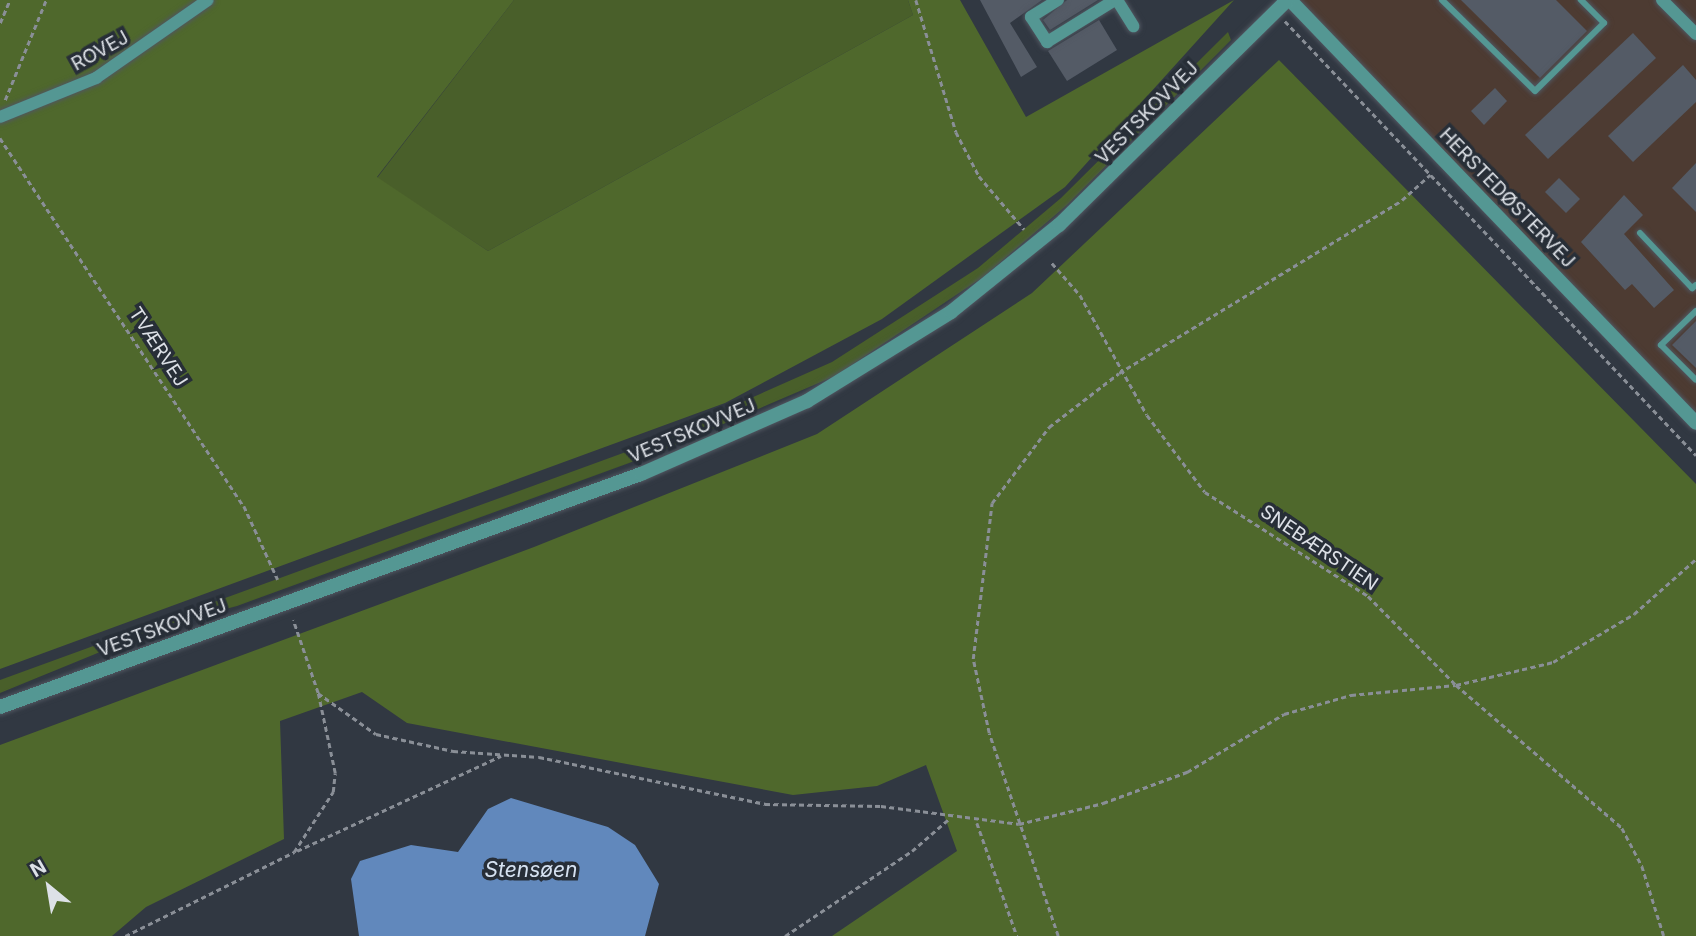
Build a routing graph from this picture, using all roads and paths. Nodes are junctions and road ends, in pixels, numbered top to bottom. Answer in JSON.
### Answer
{"nodes":[{"id":1,"x":10,"y":0,"type":"edge"},
{"id":2,"x":46,"y":0,"type":"edge"},
{"id":3,"x":208,"y":0,"type":"edge"},
{"id":4,"x":916,"y":0,"type":"edge"},
{"id":5,"x":1058,"y":0,"type":"edge"},
{"id":6,"x":1116,"y":0,"type":"edge"},
{"id":7,"x":1289,"y":0,"type":"edge"},
{"id":8,"x":1443,"y":0,"type":"edge"},
{"id":9,"x":1581,"y":0,"type":"edge"},
{"id":10,"x":1662,"y":0,"type":"edge"},
{"id":11,"x":1276,"y":11,"type":"junction"},
{"id":12,"x":0,"y":23,"type":"edge"},
{"id":13,"x":1133,"y":26,"type":"dead end"},
{"id":14,"x":1696,"y":34,"type":"edge"},
{"id":15,"x":0,"y":111,"type":"edge"},
{"id":16,"x":0,"y":117,"type":"edge"},
{"id":17,"x":0,"y":138,"type":"edge"},
{"id":18,"x":3,"y":147,"type":"junction"},
{"id":19,"x":0,"y":152,"type":"edge"},
{"id":20,"x":1430,"y":175,"type":"junction"},
{"id":21,"x":1024,"y":229,"type":"dead end"},
{"id":22,"x":1640,"y":233,"type":"dead end"},
{"id":23,"x":1052,"y":263,"type":"dead end"},
{"id":24,"x":1696,"y":285,"type":"edge"},
{"id":25,"x":1696,"y":311,"type":"edge"},
{"id":26,"x":1119,"y":373,"type":"junction"},
{"id":27,"x":1696,"y":380,"type":"edge"},
{"id":28,"x":1696,"y":423,"type":"edge"},
{"id":29,"x":1696,"y":455,"type":"edge"},
{"id":30,"x":1696,"y":559,"type":"edge"},
{"id":31,"x":278,"y":580,"type":"dead end"},
{"id":32,"x":293,"y":620,"type":"dead end"},
{"id":33,"x":1456,"y":685,"type":"junction"},
{"id":34,"x":318,"y":692,"type":"junction"},
{"id":35,"x":0,"y":707,"type":"edge"},
{"id":36,"x":501,"y":756,"type":"junction"},
{"id":37,"x":951,"y":817,"type":"junction"},
{"id":38,"x":977,"y":823,"type":"junction"},
{"id":39,"x":1019,"y":824,"type":"junction"},
{"id":40,"x":294,"y":852,"type":"junction"},
{"id":41,"x":125,"y":936,"type":"edge"},
{"id":42,"x":785,"y":936,"type":"edge"},
{"id":43,"x":1017,"y":936,"type":"edge"},
{"id":44,"x":1058,"y":936,"type":"edge"},
{"id":45,"x":1664,"y":936,"type":"edge"}],
"edges":[{"from":1,"to":12,"type":"path"},
{"from":2,"to":15,"type":"path"},
{"from":3,"to":16,"type":"street","name":"ROVEJ"},
{"from":4,"to":21,"type":"path"},
{"from":5,"to":6,"type":"street"},
{"from":6,"to":13,"type":"street"},
{"from":7,"to":11,"type":"street","name":"VESTSKOVVEJ"},
{"from":7,"to":28,"type":"street","name":"HERSTEDØSTERVEJ"},
{"from":8,"to":9,"type":"lane"},
{"from":10,"to":14,"type":"street"},
{"from":11,"to":20,"type":"path"},
{"from":11,"to":35,"type":"street","name":"VESTSKOVVEJ"},
{"from":17,"to":18,"type":"path","name":"TVÆRVEJ"},
{"from":18,"to":19,"type":"path"},
{"from":18,"to":31,"type":"path","name":"TVÆRVEJ"},
{"from":20,"to":26,"type":"path"},
{"from":20,"to":29,"type":"path"},
{"from":22,"to":24,"type":"lane"},
{"from":23,"to":26,"type":"path","name":"SNEBÆRSTIEN"},
{"from":25,"to":27,"type":"lane"},
{"from":26,"to":33,"type":"path","name":"SNEBÆRSTIEN"},
{"from":26,"to":39,"type":"path"},
{"from":30,"to":33,"type":"path"},
{"from":32,"to":34,"type":"path"},
{"from":33,"to":39,"type":"path"},
{"from":33,"to":45,"type":"path","name":"SNEBÆRSTIEN"},
{"from":34,"to":36,"type":"path"},
{"from":34,"to":40,"type":"path"},
{"from":36,"to":37,"type":"path"},
{"from":36,"to":40,"type":"path"},
{"from":37,"to":38,"type":"path"},
{"from":37,"to":42,"type":"path"},
{"from":38,"to":39,"type":"path"},
{"from":38,"to":43,"type":"path"},
{"from":39,"to":44,"type":"path"},
{"from":40,"to":41,"type":"path"}]}
